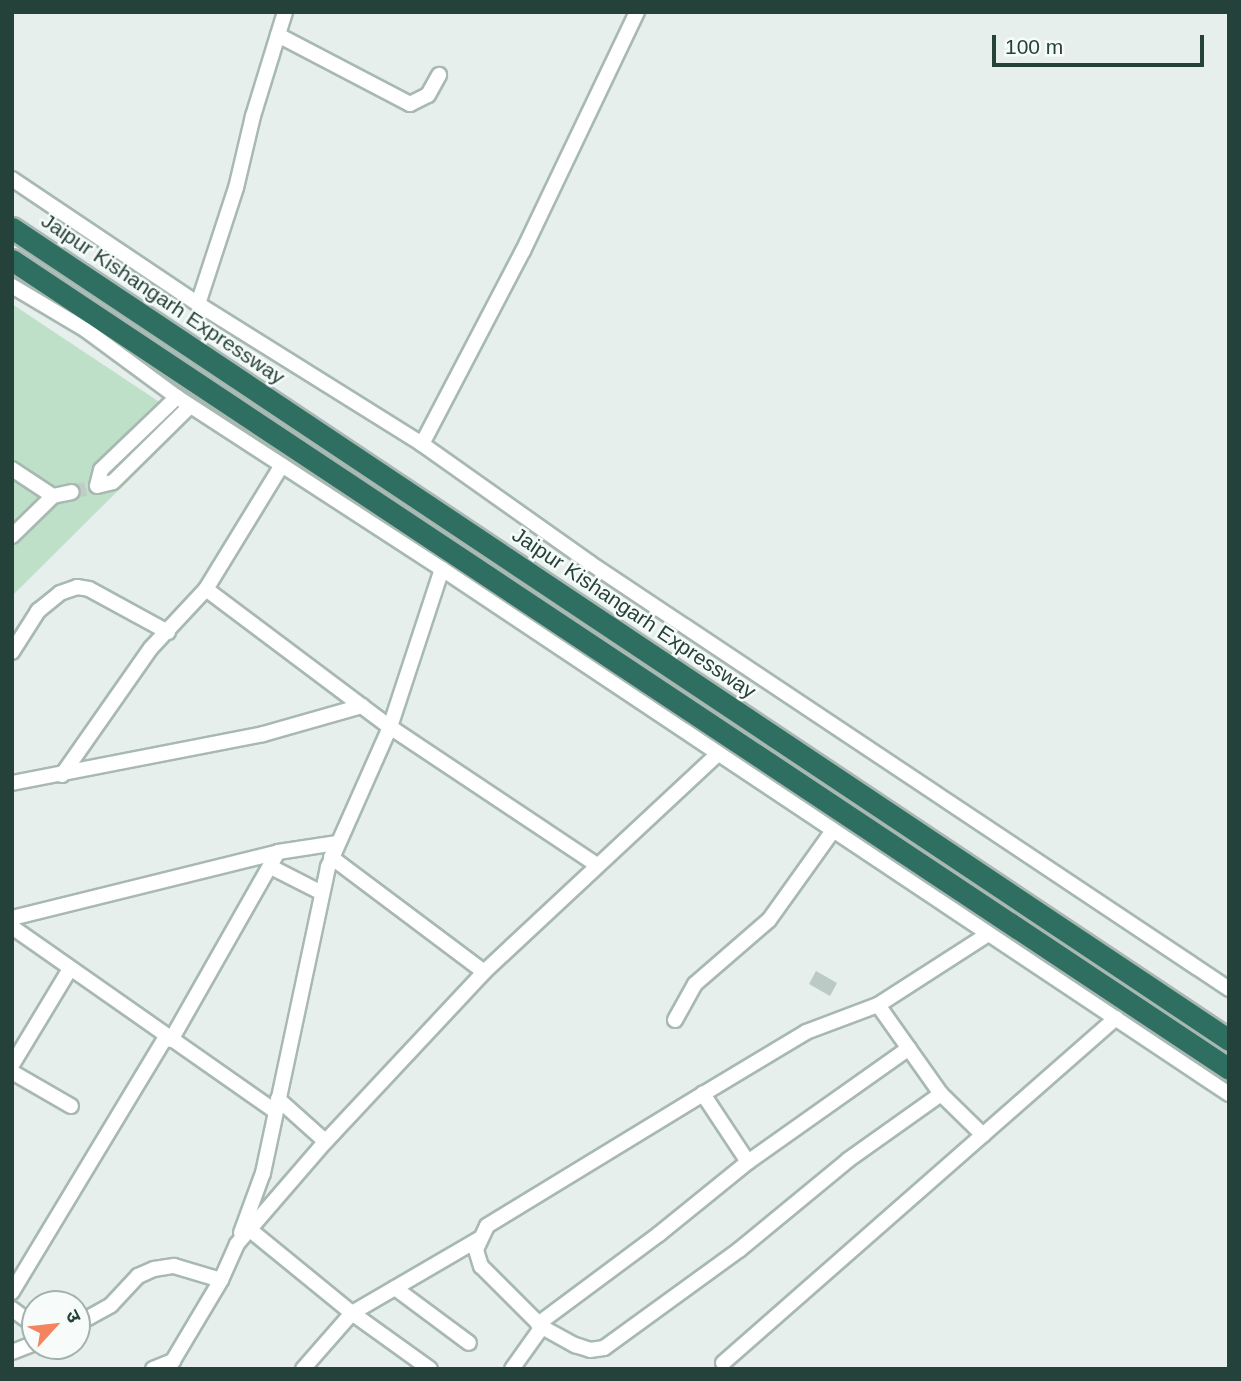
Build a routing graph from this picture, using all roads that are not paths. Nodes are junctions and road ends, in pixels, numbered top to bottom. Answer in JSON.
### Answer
{"nodes":[{"id":1,"x":285,"y":12,"type":"edge"},
{"id":2,"x":637,"y":12,"type":"edge"},
{"id":3,"x":278,"y":35,"type":"junction"},
{"id":4,"x":439,"y":75,"type":"dead end"},
{"id":5,"x":12,"y":179,"type":"edge"},
{"id":6,"x":12,"y":228,"type":"edge"},
{"id":7,"x":12,"y":260,"type":"edge"},
{"id":8,"x":12,"y":286,"type":"edge"},
{"id":9,"x":198,"y":304,"type":"junction"},
{"id":10,"x":177,"y":397,"type":"junction"},
{"id":11,"x":190,"y":406,"type":"junction"},
{"id":12,"x":422,"y":444,"type":"junction"},
{"id":13,"x":282,"y":465,"type":"junction"},
{"id":14,"x":12,"y":469,"type":"edge"},
{"id":15,"x":72,"y":492,"type":"tunnel mouth"},
{"id":16,"x":53,"y":496,"type":"junction"},
{"id":17,"x":12,"y":536,"type":"edge"},
{"id":18,"x":442,"y":569,"type":"junction"},
{"id":19,"x":206,"y":589,"type":"junction"},
{"id":20,"x":168,"y":632,"type":"junction"},
{"id":21,"x":12,"y":652,"type":"edge"},
{"id":22,"x":362,"y":706,"type":"junction"},
{"id":23,"x":390,"y":727,"type":"junction"},
{"id":24,"x":717,"y":755,"type":"junction"},
{"id":25,"x":62,"y":775,"type":"junction"},
{"id":26,"x":12,"y":783,"type":"edge"},
{"id":27,"x":832,"y":832,"type":"junction"},
{"id":28,"x":337,"y":843,"type":"junction"},
{"id":29,"x":278,"y":852,"type":"junction"},
{"id":30,"x":331,"y":857,"type":"junction"},
{"id":31,"x":597,"y":865,"type":"junction"},
{"id":32,"x":271,"y":867,"type":"junction"},
{"id":33,"x":322,"y":893,"type":"junction"},
{"id":34,"x":12,"y":918,"type":"edge"},
{"id":35,"x":12,"y":927,"type":"edge"},
{"id":36,"x":988,"y":934,"type":"junction"},
{"id":37,"x":70,"y":969,"type":"junction"},
{"id":38,"x":484,"y":972,"type":"junction"},
{"id":39,"x":1229,"y":989,"type":"edge"},
{"id":40,"x":878,"y":1005,"type":"junction"},
{"id":41,"x":1116,"y":1018,"type":"junction"},
{"id":42,"x":675,"y":1020,"type":"dead end"},
{"id":43,"x":168,"y":1039,"type":"junction"},
{"id":44,"x":1229,"y":1040,"type":"edge"},
{"id":45,"x":909,"y":1048,"type":"junction"},
{"id":46,"x":12,"y":1065,"type":"edge"},
{"id":47,"x":1229,"y":1069,"type":"edge"},
{"id":48,"x":12,"y":1072,"type":"edge"},
{"id":49,"x":703,"y":1094,"type":"junction"},
{"id":50,"x":940,"y":1094,"type":"junction"},
{"id":51,"x":1229,"y":1094,"type":"edge"},
{"id":52,"x":277,"y":1105,"type":"junction"},
{"id":53,"x":71,"y":1106,"type":"dead end"},
{"id":54,"x":983,"y":1135,"type":"junction"},
{"id":55,"x":326,"y":1141,"type":"junction"},
{"id":56,"x":748,"y":1162,"type":"junction"},
{"id":57,"x":250,"y":1229,"type":"junction"},
{"id":58,"x":479,"y":1239,"type":"junction"},
{"id":59,"x":237,"y":1244,"type":"junction"},
{"id":60,"x":221,"y":1280,"type":"junction"},
{"id":61,"x":395,"y":1288,"type":"junction"},
{"id":62,"x":12,"y":1292,"type":"edge"},
{"id":63,"x":352,"y":1313,"type":"junction"},
{"id":64,"x":91,"y":1316,"type":"edge"},
{"id":65,"x":540,"y":1325,"type":"junction"},
{"id":66,"x":469,"y":1343,"type":"dead end"},
{"id":67,"x":723,"y":1363,"type":"dead end"},
{"id":68,"x":414,"y":1364,"type":"edge"},
{"id":69,"x":170,"y":1365,"type":"edge"},
{"id":70,"x":153,"y":1369,"type":"edge"},
{"id":71,"x":303,"y":1369,"type":"edge"},
{"id":72,"x":430,"y":1369,"type":"edge"},
{"id":73,"x":512,"y":1369,"type":"edge"}],
"edges":[{"from":1,"to":3,"type":"street"},
{"from":2,"to":12,"type":"street"},
{"from":3,"to":4,"type":"street"},
{"from":3,"to":9,"type":"street"},
{"from":5,"to":9,"type":"street"},
{"from":6,"to":44,"type":"highway","name":"Jaipur Kishangarh Expressway"},
{"from":7,"to":47,"type":"highway"},
{"from":8,"to":10,"type":"street"},
{"from":9,"to":12,"type":"street"},
{"from":10,"to":11,"type":"street"},
{"from":10,"to":11,"type":"street"},
{"from":11,"to":13,"type":"street"},
{"from":12,"to":39,"type":"street"},
{"from":13,"to":18,"type":"street"},
{"from":13,"to":19,"type":"street"},
{"from":14,"to":16,"type":"street"},
{"from":15,"to":16,"type":"street"},
{"from":16,"to":17,"type":"street"},
{"from":18,"to":23,"type":"street"},
{"from":18,"to":24,"type":"street"},
{"from":19,"to":20,"type":"street"},
{"from":19,"to":22,"type":"street"},
{"from":20,"to":21,"type":"street"},
{"from":20,"to":25,"type":"street"},
{"from":22,"to":23,"type":"street"},
{"from":22,"to":25,"type":"street"},
{"from":23,"to":28,"type":"street"},
{"from":23,"to":31,"type":"street"},
{"from":24,"to":27,"type":"street"},
{"from":24,"to":31,"type":"street"},
{"from":25,"to":26,"type":"street"},
{"from":27,"to":36,"type":"street"},
{"from":27,"to":42,"type":"street"},
{"from":28,"to":29,"type":"street"},
{"from":28,"to":30,"type":"street"},
{"from":29,"to":32,"type":"street"},
{"from":29,"to":34,"type":"street"},
{"from":30,"to":33,"type":"street"},
{"from":30,"to":38,"type":"street"},
{"from":31,"to":38,"type":"street"},
{"from":32,"to":33,"type":"street"},
{"from":32,"to":43,"type":"street"},
{"from":33,"to":52,"type":"street"},
{"from":35,"to":37,"type":"street"},
{"from":36,"to":40,"type":"street"},
{"from":36,"to":41,"type":"street"},
{"from":37,"to":43,"type":"street"},
{"from":37,"to":46,"type":"street"},
{"from":38,"to":55,"type":"street"},
{"from":40,"to":45,"type":"street"},
{"from":40,"to":49,"type":"street"},
{"from":41,"to":51,"type":"street"},
{"from":41,"to":54,"type":"street"},
{"from":43,"to":52,"type":"street"},
{"from":43,"to":62,"type":"street"},
{"from":45,"to":50,"type":"street"},
{"from":45,"to":56,"type":"street"},
{"from":48,"to":53,"type":"street"},
{"from":49,"to":56,"type":"street"},
{"from":49,"to":58,"type":"street"},
{"from":50,"to":54,"type":"street"},
{"from":50,"to":65,"type":"street"},
{"from":52,"to":55,"type":"street"},
{"from":52,"to":59,"type":"street"},
{"from":54,"to":67,"type":"street"},
{"from":55,"to":57,"type":"street"},
{"from":56,"to":65,"type":"street"},
{"from":57,"to":59,"type":"street"},
{"from":57,"to":63,"type":"street"},
{"from":58,"to":61,"type":"street"},
{"from":58,"to":65,"type":"street"},
{"from":59,"to":60,"type":"street"},
{"from":60,"to":64,"type":"street"},
{"from":60,"to":69,"type":"street"},
{"from":61,"to":63,"type":"street"},
{"from":61,"to":66,"type":"street"},
{"from":63,"to":68,"type":"street"},
{"from":63,"to":71,"type":"street"},
{"from":65,"to":73,"type":"street"},
{"from":68,"to":72,"type":"street"},
{"from":69,"to":70,"type":"street"}]}
